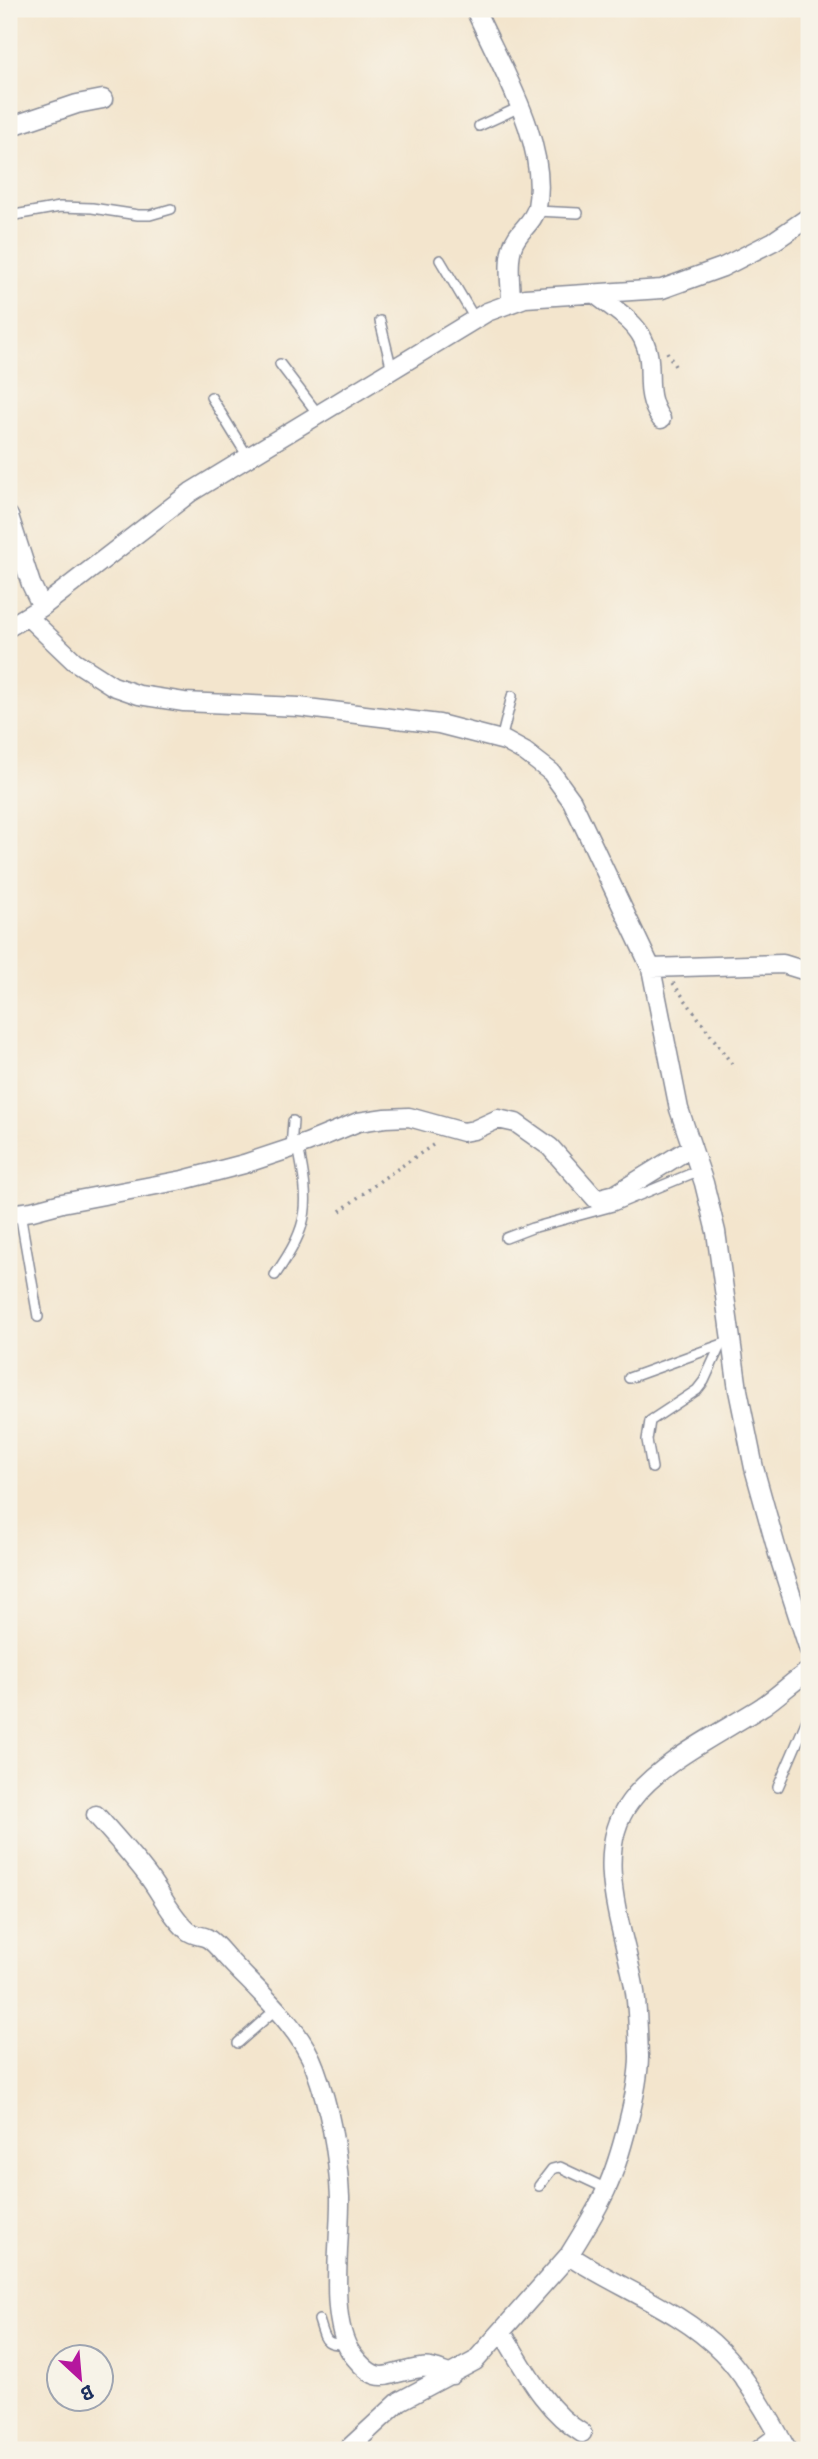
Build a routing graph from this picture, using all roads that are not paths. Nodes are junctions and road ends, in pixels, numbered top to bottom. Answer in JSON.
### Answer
{"nodes":[{"id":1,"x":475,"y":9,"type":"edge"},
{"id":2,"x":103,"y":99,"type":"dead end"},
{"id":3,"x":520,"y":107,"type":"junction"},
{"id":4,"x":480,"y":126,"type":"dead end"},
{"id":5,"x":9,"y":127,"type":"edge"},
{"id":6,"x":171,"y":209,"type":"dead end"},
{"id":7,"x":536,"y":211,"type":"junction"},
{"id":8,"x":578,"y":213,"type":"dead end"},
{"id":9,"x":9,"y":216,"type":"edge"},
{"id":10,"x":809,"y":216,"type":"edge"},
{"id":11,"x":440,"y":260,"type":"dead end"},
{"id":12,"x":595,"y":294,"type":"junction"},
{"id":13,"x":511,"y":302,"type":"junction"},
{"id":14,"x":475,"y":319,"type":"junction"},
{"id":15,"x":380,"y":321,"type":"dead end"},
{"id":16,"x":280,"y":364,"type":"dead end"},
{"id":17,"x":392,"y":370,"type":"junction"},
{"id":18,"x":211,"y":397,"type":"dead end"},
{"id":19,"x":318,"y":414,"type":"junction"},
{"id":20,"x":661,"y":419,"type":"dead end"},
{"id":21,"x":248,"y":457,"type":"junction"},
{"id":22,"x":9,"y":516,"type":"edge"},
{"id":23,"x":35,"y":612,"type":"junction"},
{"id":24,"x":9,"y":627,"type":"edge"},
{"id":25,"x":512,"y":696,"type":"dead end"},
{"id":26,"x":501,"y":740,"type":"junction"},
{"id":27,"x":657,"y":967,"type":"junction"},
{"id":28,"x":809,"y":972,"type":"edge"},
{"id":29,"x":293,"y":1121,"type":"dead end"},
{"id":30,"x":295,"y":1147,"type":"junction"},
{"id":31,"x":692,"y":1147,"type":"junction"},
{"id":32,"x":700,"y":1170,"type":"junction"},
{"id":33,"x":15,"y":1214,"type":"edge"},
{"id":34,"x":506,"y":1237,"type":"dead end"},
{"id":35,"x":275,"y":1275,"type":"dead end"},
{"id":36,"x":38,"y":1317,"type":"dead end"},
{"id":37,"x":725,"y":1344,"type":"junction"},
{"id":38,"x":629,"y":1378,"type":"dead end"},
{"id":39,"x":652,"y":1468,"type":"dead end"},
{"id":40,"x":809,"y":1650,"type":"edge"},
{"id":41,"x":809,"y":1674,"type":"edge"},
{"id":42,"x":809,"y":1715,"type":"edge"},
{"id":43,"x":778,"y":1787,"type":"dead end"},
{"id":44,"x":96,"y":1815,"type":"dead end"},
{"id":45,"x":275,"y":2010,"type":"junction"},
{"id":46,"x":238,"y":2043,"type":"dead end"},
{"id":47,"x":539,"y":2186,"type":"dead end"},
{"id":48,"x":607,"y":2189,"type":"junction"},
{"id":49,"x":569,"y":2255,"type":"junction"},
{"id":50,"x":319,"y":2320,"type":"dead end"},
{"id":51,"x":502,"y":2332,"type":"junction"},
{"id":52,"x":347,"y":2344,"type":"junction"},
{"id":53,"x":452,"y":2375,"type":"junction"},
{"id":54,"x":582,"y":2433,"type":"dead end"},
{"id":55,"x":783,"y":2443,"type":"edge"},
{"id":56,"x":347,"y":2450,"type":"edge"},
{"id":57,"x":759,"y":2450,"type":"edge"}],
"edges":[{"from":1,"to":3,"type":"street"},
{"from":2,"to":5,"type":"street"},
{"from":3,"to":4,"type":"lane"},
{"from":3,"to":7,"type":"street"},
{"from":6,"to":9,"type":"lane"},
{"from":7,"to":8,"type":"lane"},
{"from":7,"to":13,"type":"street"},
{"from":10,"to":12,"type":"street"},
{"from":11,"to":14,"type":"lane"},
{"from":12,"to":13,"type":"street"},
{"from":12,"to":20,"type":"street"},
{"from":13,"to":14,"type":"street"},
{"from":14,"to":17,"type":"street"},
{"from":15,"to":17,"type":"lane"},
{"from":16,"to":19,"type":"lane"},
{"from":17,"to":19,"type":"street"},
{"from":18,"to":21,"type":"lane"},
{"from":19,"to":21,"type":"street"},
{"from":21,"to":23,"type":"street"},
{"from":22,"to":23,"type":"street"},
{"from":23,"to":24,"type":"street"},
{"from":23,"to":26,"type":"street"},
{"from":25,"to":26,"type":"lane"},
{"from":26,"to":27,"type":"street"},
{"from":27,"to":28,"type":"street"},
{"from":27,"to":31,"type":"street"},
{"from":29,"to":30,"type":"lane"},
{"from":30,"to":31,"type":"street"},
{"from":30,"to":33,"type":"street"},
{"from":30,"to":35,"type":"lane"},
{"from":31,"to":32,"type":"street"},
{"from":32,"to":34,"type":"lane"},
{"from":32,"to":37,"type":"street"},
{"from":33,"to":36,"type":"lane"},
{"from":37,"to":38,"type":"lane"},
{"from":37,"to":39,"type":"lane"},
{"from":37,"to":40,"type":"street"},
{"from":41,"to":48,"type":"street"},
{"from":42,"to":43,"type":"lane"},
{"from":44,"to":45,"type":"street"},
{"from":45,"to":46,"type":"lane"},
{"from":45,"to":52,"type":"street"},
{"from":47,"to":48,"type":"lane"},
{"from":48,"to":49,"type":"street"},
{"from":49,"to":51,"type":"street"},
{"from":49,"to":55,"type":"street"},
{"from":50,"to":52,"type":"lane"},
{"from":51,"to":53,"type":"street"},
{"from":51,"to":54,"type":"street"},
{"from":52,"to":53,"type":"street"},
{"from":53,"to":56,"type":"street"},
{"from":55,"to":57,"type":"street"}]}
